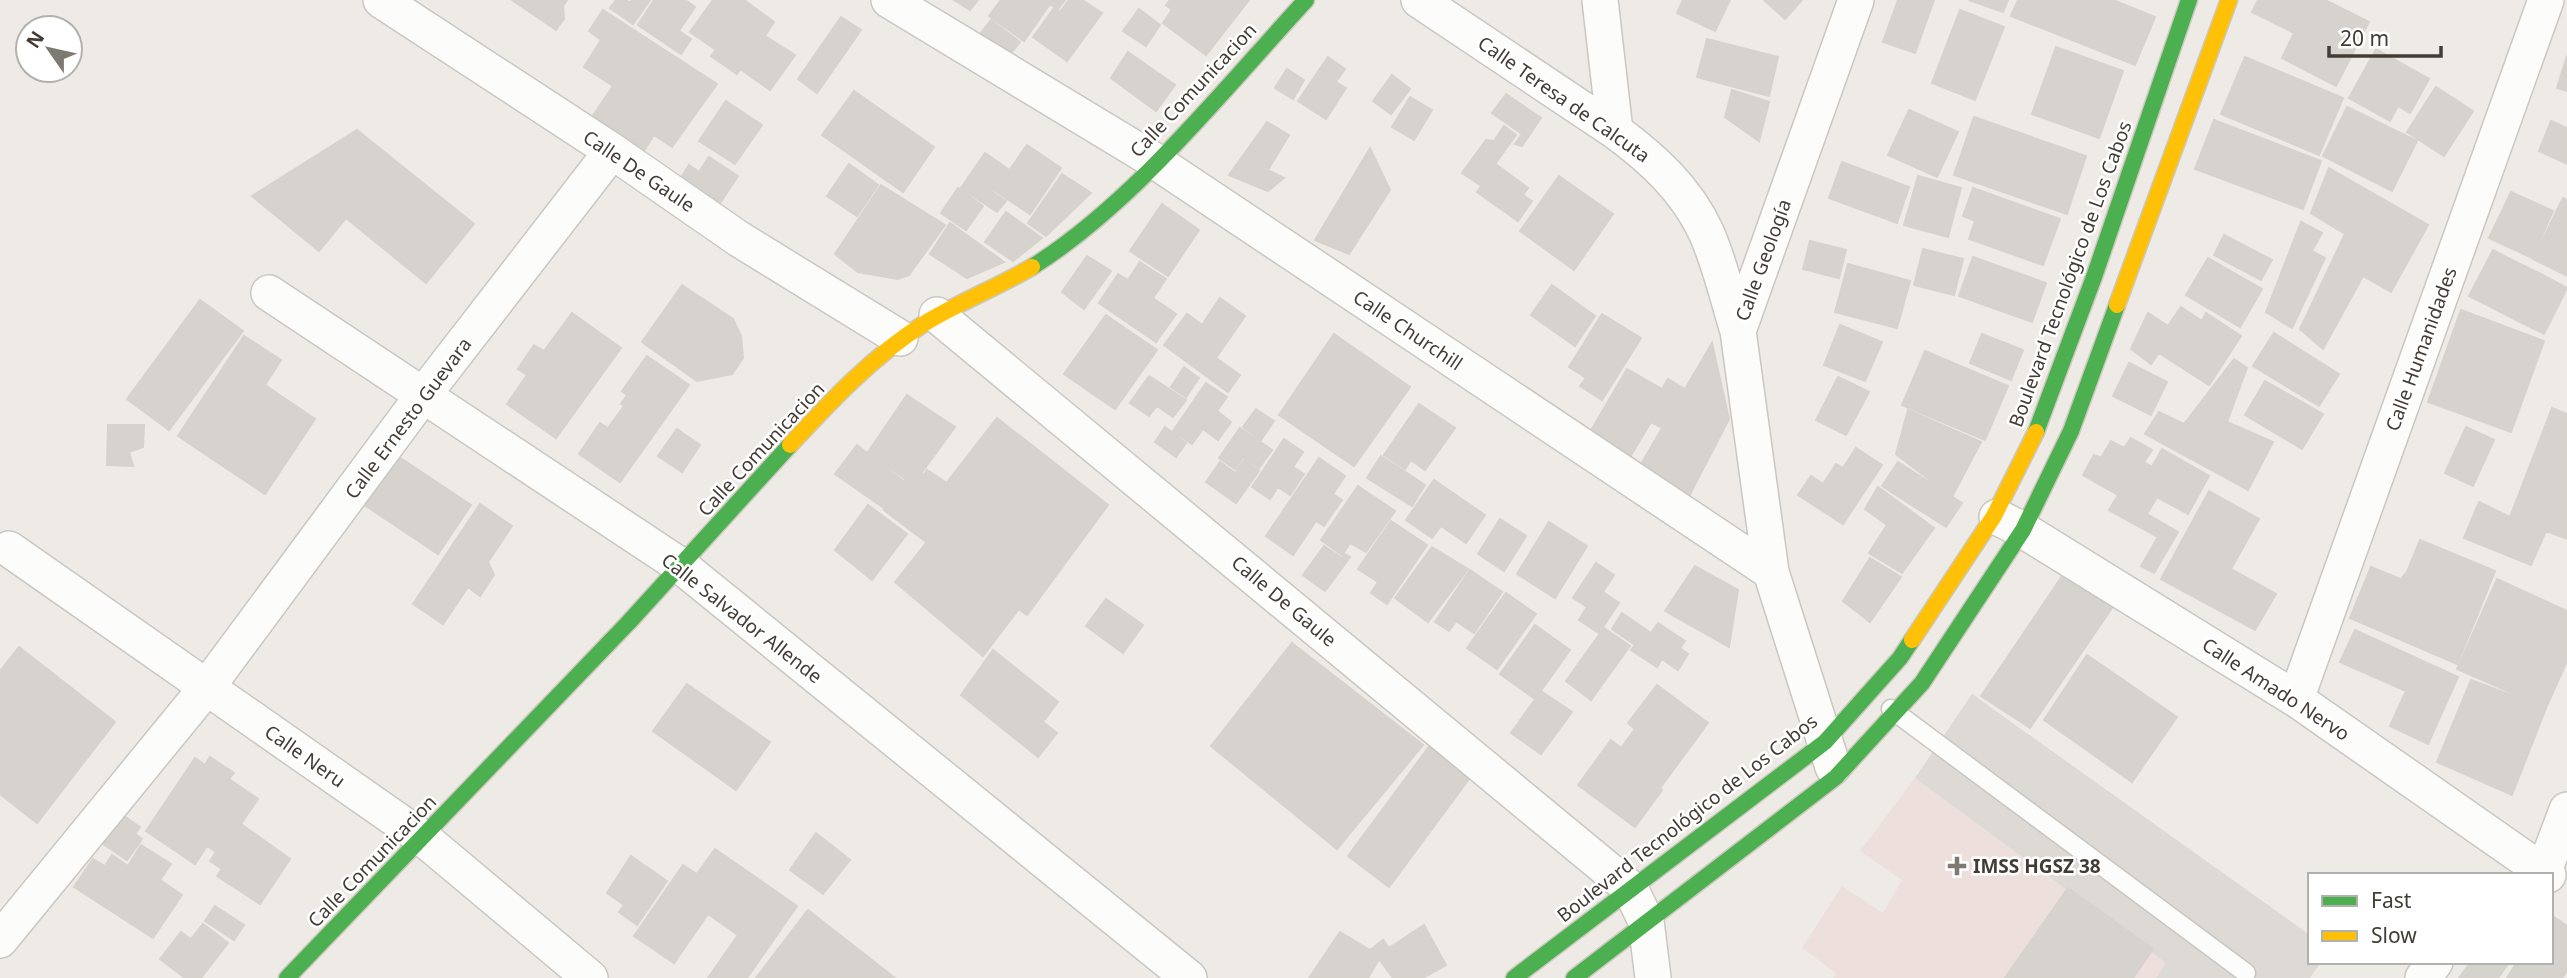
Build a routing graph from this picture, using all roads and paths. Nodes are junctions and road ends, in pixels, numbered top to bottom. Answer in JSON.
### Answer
{"nodes":[{"id":1,"x":381,"y":0,"type":"edge"},
{"id":2,"x":889,"y":0,"type":"edge"},
{"id":3,"x":1306,"y":0,"type":"edge"},
{"id":4,"x":1419,"y":0,"type":"edge"},
{"id":5,"x":1600,"y":0,"type":"edge"},
{"id":6,"x":1856,"y":0,"type":"edge"},
{"id":7,"x":2189,"y":0,"type":"edge"},
{"id":8,"x":2229,"y":0,"type":"edge"},
{"id":9,"x":2546,"y":0,"type":"edge"},
{"id":10,"x":1615,"y":131,"type":"junction"},
{"id":11,"x":612,"y":151,"type":"junction"},
{"id":12,"x":1155,"y":162,"type":"junction"},
{"id":13,"x":269,"y":293,"type":"dead end"},
{"id":14,"x":937,"y":315,"type":"junction"},
{"id":15,"x":1738,"y":331,"type":"junction"},
{"id":16,"x":900,"y":338,"type":"junction"},
{"id":17,"x":424,"y":394,"type":"junction"},
{"id":18,"x":2009,"y":523,"type":"junction"},
{"id":19,"x":9,"y":549,"type":"dead end"},
{"id":20,"x":681,"y":566,"type":"junction"},
{"id":21,"x":1771,"y":572,"type":"junction"},
{"id":22,"x":207,"y":687,"type":"junction"},
{"id":23,"x":1868,"y":693,"type":"junction"},
{"id":24,"x":2296,"y":699,"type":"junction"},
{"id":25,"x":1895,"y":712,"type":"junction"},
{"id":26,"x":1825,"y":743,"type":"junction"},
{"id":27,"x":1836,"y":776,"type":"junction"},
{"id":28,"x":2567,"y":810,"type":"edge"},
{"id":29,"x":424,"y":839,"type":"junction"},
{"id":30,"x":2538,"y":873,"type":"edge"},
{"id":31,"x":1630,"y":888,"type":"junction"},
{"id":32,"x":1646,"y":921,"type":"junction"},
{"id":33,"x":0,"y":940,"type":"edge"},
{"id":34,"x":2246,"y":974,"type":"dead end"},
{"id":35,"x":287,"y":978,"type":"edge"},
{"id":36,"x":590,"y":978,"type":"edge"},
{"id":37,"x":1189,"y":978,"type":"edge"},
{"id":38,"x":1514,"y":978,"type":"edge"},
{"id":39,"x":1574,"y":978,"type":"edge"},
{"id":40,"x":1653,"y":978,"type":"edge"}],
"edges":[{"from":1,"to":11,"type":"street","name":"Calle De Gaule"},
{"from":2,"to":12,"type":"street","name":"Calle Churchill"},
{"from":3,"to":12,"type":"street","name":"Calle Comunicacion"},
{"from":4,"to":10,"type":"street","name":"Calle Teresa de Calcuta"},
{"from":5,"to":10,"type":"street"},
{"from":6,"to":15,"type":"street","name":"Calle Geología"},
{"from":7,"to":18,"type":"street","name":"Boulevard Tecnológico de Los Cabos"},
{"from":8,"to":18,"type":"street","name":"Boulevard Tecnológico de Los Cabos"},
{"from":9,"to":24,"type":"street","name":"Calle Humanidades"},
{"from":10,"to":15,"type":"street","name":"Calle Teresa de Calcuta"},
{"from":11,"to":16,"type":"street","name":"Calle De Gaule"},
{"from":11,"to":17,"type":"street","name":"Calle Ernesto Guevara"},
{"from":12,"to":14,"type":"street","name":"Calle Comunicacion"},
{"from":12,"to":21,"type":"street","name":"Calle Churchill"},
{"from":13,"to":17,"type":"street","name":"Calle Salvador Allende"},
{"from":14,"to":16,"type":"street","name":"Calle Comunicacion"},
{"from":14,"to":31,"type":"street","name":"Calle De Gaule"},
{"from":15,"to":21,"type":"street","name":"Calle Geología"},
{"from":16,"to":20,"type":"street","name":"Calle Comunicacion"},
{"from":17,"to":20,"type":"street","name":"Calle Salvador Allende"},
{"from":17,"to":22,"type":"street","name":"Calle Ernesto Guevara"},
{"from":18,"to":23,"type":"street","name":"Boulevard Tecnológico de Los Cabos"},
{"from":18,"to":24,"type":"street","name":"Calle Amado Nervo"},
{"from":18,"to":25,"type":"street","name":"Boulevard Tecnológico de Los Cabos"},
{"from":19,"to":22,"type":"street","name":"Calle Neru"},
{"from":20,"to":29,"type":"street","name":"Calle Comunicacion"},
{"from":20,"to":37,"type":"street","name":"Calle Salvador Allende"},
{"from":21,"to":26,"type":"street"},
{"from":22,"to":29,"type":"street","name":"Calle Neru"},
{"from":22,"to":33,"type":"street","name":"Calle Ernesto Guevara"},
{"from":23,"to":25,"type":"lane"},
{"from":23,"to":26,"type":"street","name":"Boulevard Tecnológico de Los Cabos"},
{"from":24,"to":30,"type":"street","name":"Calle Amado Nervo"},
{"from":25,"to":27,"type":"street","name":"Boulevard Tecnológico de Los Cabos"},
{"from":25,"to":34,"type":"lane"},
{"from":26,"to":27,"type":"street"},
{"from":26,"to":31,"type":"street","name":"Boulevard Tecnológico de Los Cabos"},
{"from":27,"to":32,"type":"street","name":"Boulevard Tecnológico de Los Cabos"},
{"from":28,"to":30,"type":"street"},
{"from":29,"to":35,"type":"street","name":"Calle Comunicacion"},
{"from":29,"to":36,"type":"street","name":"Calle Neru"},
{"from":31,"to":32,"type":"street"},
{"from":31,"to":38,"type":"street","name":"Boulevard Tecnológico de Los Cabos"},
{"from":32,"to":39,"type":"street","name":"Boulevard Tecnológico de Los Cabos"},
{"from":32,"to":40,"type":"street"}]}
